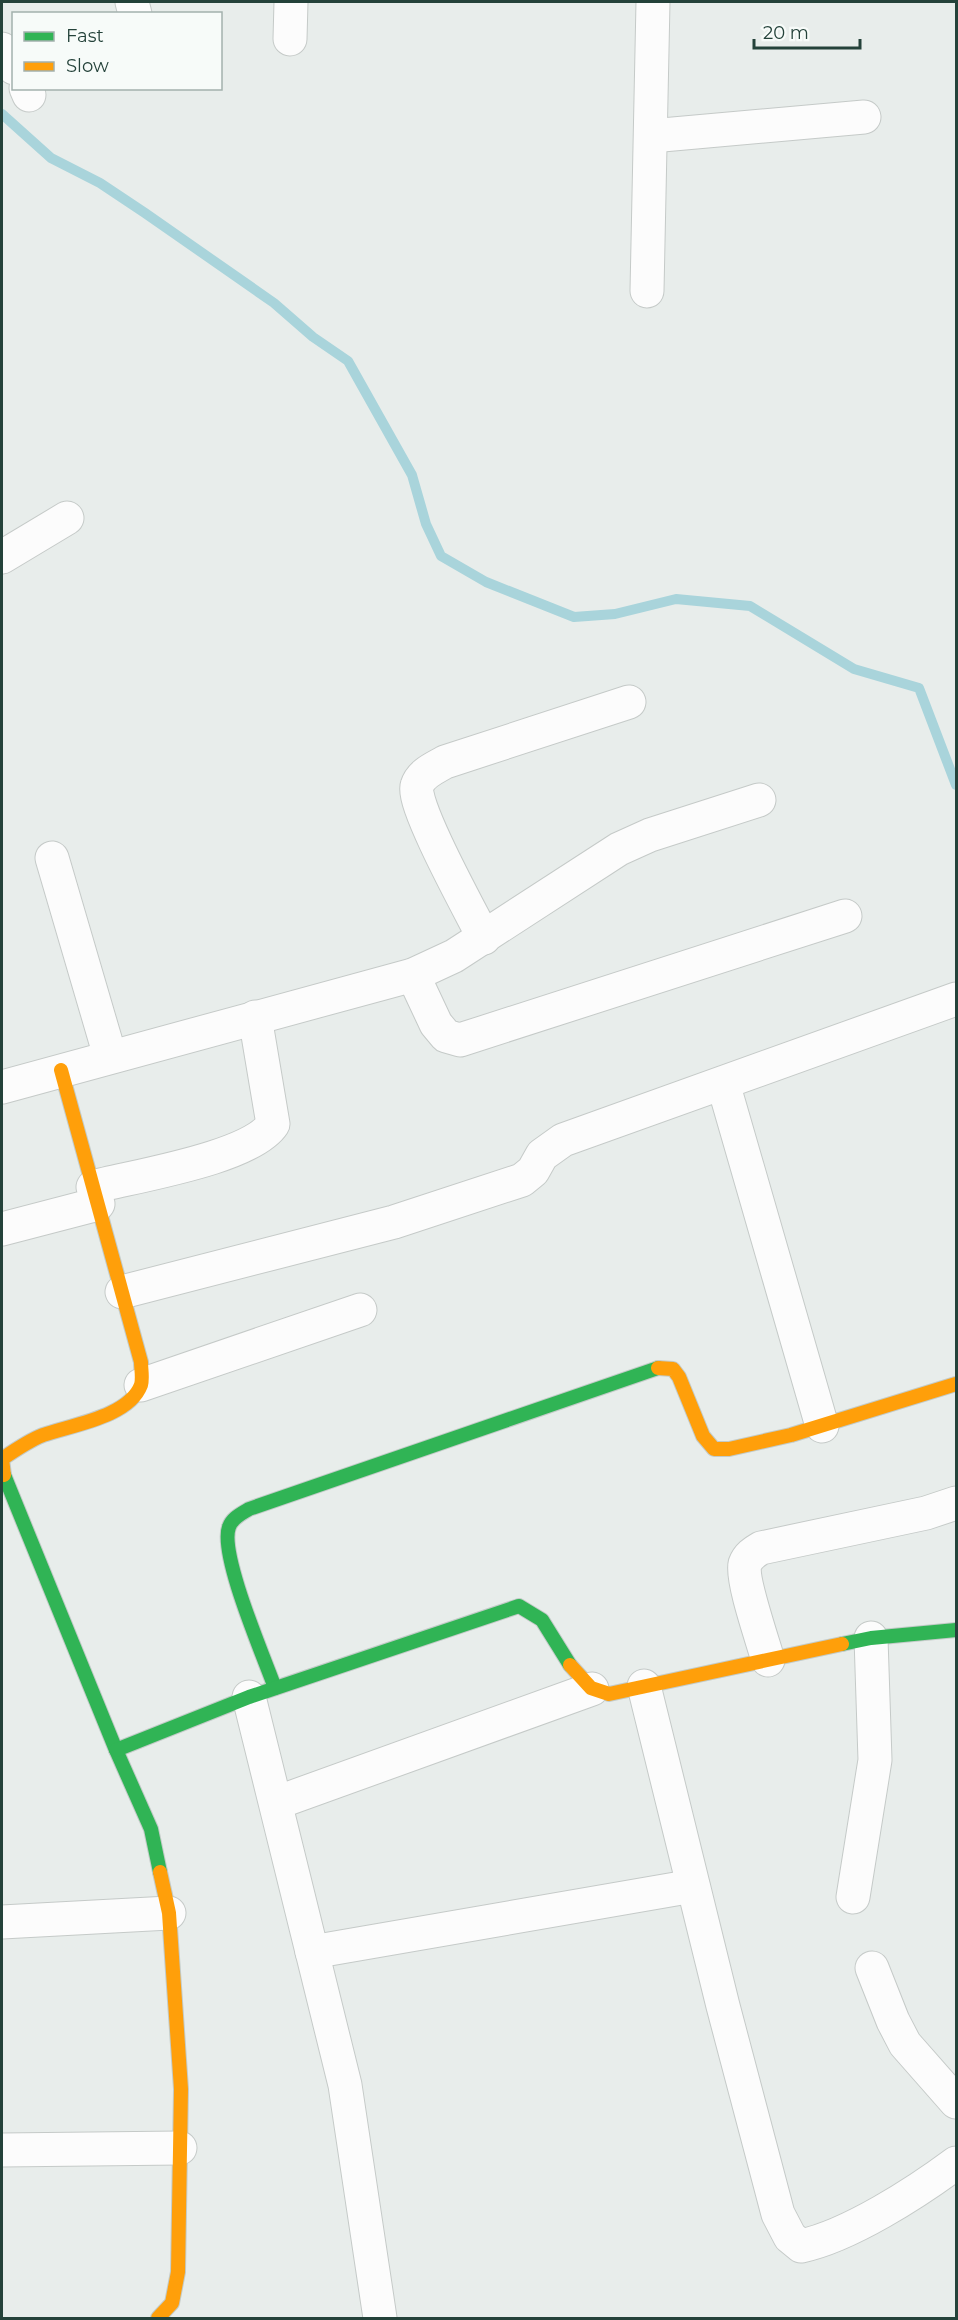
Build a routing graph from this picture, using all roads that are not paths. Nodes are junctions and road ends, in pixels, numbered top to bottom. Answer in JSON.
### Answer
{"nodes":[{"id":1,"x":291,"y":2,"type":"edge"},
{"id":2,"x":653,"y":2,"type":"edge"},
{"id":3,"x":290,"y":39,"type":"dead end"},
{"id":4,"x":2,"y":49,"type":"edge"},
{"id":5,"x":12,"y":66,"type":"edge"},
{"id":6,"x":864,"y":117,"type":"dead end"},
{"id":7,"x":651,"y":136,"type":"junction"},
{"id":8,"x":647,"y":291,"type":"dead end"},
{"id":9,"x":67,"y":518,"type":"dead end"},
{"id":10,"x":2,"y":556,"type":"edge"},
{"id":11,"x":629,"y":702,"type":"dead end"},
{"id":12,"x":759,"y":800,"type":"dead end"},
{"id":13,"x":52,"y":858,"type":"dead end"},
{"id":14,"x":845,"y":916,"type":"dead end"},
{"id":15,"x":484,"y":938,"type":"junction"},
{"id":16,"x":413,"y":975,"type":"junction"},
{"id":17,"x":957,"y":999,"type":"edge"},
{"id":18,"x":255,"y":1017,"type":"junction"},
{"id":19,"x":110,"y":1056,"type":"junction"},
{"id":20,"x":61,"y":1070,"type":"junction"},
{"id":21,"x":723,"y":1083,"type":"junction"},
{"id":22,"x":2,"y":1087,"type":"edge"},
{"id":23,"x":95,"y":1195,"type":"junction"},
{"id":24,"x":2,"y":1229,"type":"edge"},
{"id":25,"x":122,"y":1292,"type":"junction"},
{"id":26,"x":360,"y":1310,"type":"dead end"},
{"id":27,"x":957,"y":1384,"type":"edge"},
{"id":28,"x":141,"y":1385,"type":"junction"},
{"id":29,"x":822,"y":1426,"type":"junction"},
{"id":30,"x":2,"y":1460,"type":"edge"},
{"id":31,"x":957,"y":1503,"type":"edge"},
{"id":32,"x":957,"y":1630,"type":"edge"},
{"id":33,"x":871,"y":1638,"type":"junction"},
{"id":34,"x":768,"y":1660,"type":"junction"},
{"id":35,"x":644,"y":1686,"type":"junction"},
{"id":36,"x":592,"y":1689,"type":"junction"},
{"id":37,"x":262,"y":1692,"type":"junction"},
{"id":38,"x":116,"y":1750,"type":"junction"},
{"id":39,"x":276,"y":1803,"type":"junction"},
{"id":40,"x":693,"y":1886,"type":"junction"},
{"id":41,"x":853,"y":1898,"type":"dead end"},
{"id":42,"x":169,"y":1912,"type":"junction"},
{"id":43,"x":2,"y":1922,"type":"edge"},
{"id":44,"x":312,"y":1952,"type":"junction"},
{"id":45,"x":872,"y":1968,"type":"dead end"},
{"id":46,"x":957,"y":2102,"type":"edge"},
{"id":47,"x":180,"y":2148,"type":"junction"},
{"id":48,"x":2,"y":2150,"type":"edge"},
{"id":49,"x":957,"y":2163,"type":"edge"},
{"id":50,"x":158,"y":2318,"type":"edge"},
{"id":51,"x":381,"y":2319,"type":"edge"}],
"edges":[{"from":1,"to":3,"type":"street"},
{"from":2,"to":7,"type":"street"},
{"from":4,"to":5,"type":"street"},
{"from":6,"to":7,"type":"street"},
{"from":7,"to":8,"type":"street"},
{"from":9,"to":10,"type":"street"},
{"from":11,"to":15,"type":"street"},
{"from":12,"to":15,"type":"street"},
{"from":13,"to":19,"type":"street"},
{"from":14,"to":16,"type":"street"},
{"from":15,"to":16,"type":"street"},
{"from":16,"to":18,"type":"street"},
{"from":17,"to":21,"type":"street"},
{"from":18,"to":19,"type":"street"},
{"from":18,"to":23,"type":"street"},
{"from":19,"to":20,"type":"street"},
{"from":20,"to":22,"type":"street"},
{"from":20,"to":23,"type":"street"},
{"from":21,"to":25,"type":"street"},
{"from":21,"to":29,"type":"street"},
{"from":23,"to":24,"type":"street"},
{"from":23,"to":25,"type":"street"},
{"from":25,"to":28,"type":"street"},
{"from":26,"to":28,"type":"street"},
{"from":27,"to":29,"type":"street"},
{"from":28,"to":30,"type":"street"},
{"from":29,"to":37,"type":"street"},
{"from":30,"to":38,"type":"street"},
{"from":31,"to":34,"type":"street"},
{"from":32,"to":33,"type":"street"},
{"from":33,"to":34,"type":"street"},
{"from":33,"to":41,"type":"street"},
{"from":34,"to":35,"type":"street"},
{"from":35,"to":36,"type":"street"},
{"from":35,"to":40,"type":"street"},
{"from":36,"to":37,"type":"street"},
{"from":36,"to":39,"type":"street"},
{"from":37,"to":38,"type":"street"},
{"from":37,"to":39,"type":"street"},
{"from":38,"to":42,"type":"street"},
{"from":39,"to":44,"type":"street"},
{"from":40,"to":44,"type":"street"},
{"from":40,"to":49,"type":"street"},
{"from":42,"to":43,"type":"street"},
{"from":42,"to":47,"type":"street"},
{"from":44,"to":51,"type":"street"},
{"from":45,"to":46,"type":"street"},
{"from":47,"to":48,"type":"street"},
{"from":47,"to":50,"type":"street"}]}
